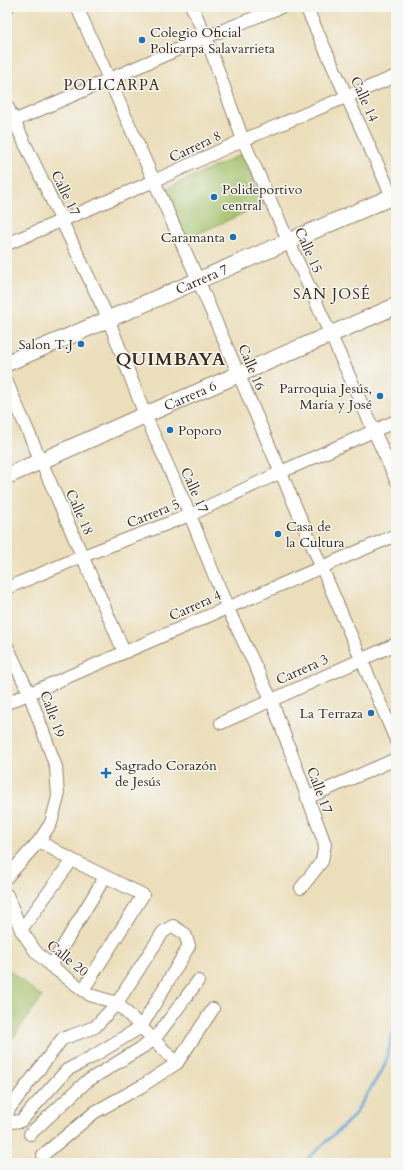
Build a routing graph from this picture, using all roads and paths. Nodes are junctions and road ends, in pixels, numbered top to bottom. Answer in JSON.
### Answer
{"nodes":[{"id":1,"x":77,"y":7,"type":"edge"},
{"id":2,"x":192,"y":7,"type":"edge"},
{"id":3,"x":281,"y":7,"type":"edge"},
{"id":4,"x":306,"y":7,"type":"edge"},
{"id":5,"x":206,"y":38,"type":"junction"},
{"id":6,"x":396,"y":76,"type":"edge"},
{"id":7,"x":109,"y":80,"type":"junction"},
{"id":8,"x":348,"y":97,"type":"junction"},
{"id":9,"x":7,"y":106,"type":"edge"},
{"id":10,"x":10,"y":123,"type":"edge"},
{"id":11,"x":243,"y":140,"type":"junction"},
{"id":12,"x":154,"y":181,"type":"junction"},
{"id":13,"x":395,"y":199,"type":"edge"},
{"id":14,"x":62,"y":220,"type":"junction"},
{"id":15,"x":288,"y":241,"type":"junction"},
{"id":16,"x":7,"y":244,"type":"edge"},
{"id":17,"x":198,"y":280,"type":"junction"},
{"id":18,"x":396,"y":306,"type":"edge"},
{"id":19,"x":108,"y":318,"type":"junction"},
{"id":20,"x":330,"y":335,"type":"junction"},
{"id":21,"x":7,"y":363,"type":"edge"},
{"id":22,"x":239,"y":374,"type":"junction"},
{"id":23,"x":7,"y":383,"type":"edge"},
{"id":24,"x":145,"y":415,"type":"junction"},
{"id":25,"x":396,"y":421,"type":"edge"},
{"id":26,"x":374,"y":430,"type":"junction"},
{"id":27,"x":41,"y":461,"type":"junction"},
{"id":28,"x":281,"y":472,"type":"junction"},
{"id":29,"x":7,"y":476,"type":"edge"},
{"id":30,"x":396,"y":480,"type":"edge"},
{"id":31,"x":190,"y":514,"type":"junction"},
{"id":32,"x":396,"y":536,"type":"edge"},
{"id":33,"x":83,"y":556,"type":"junction"},
{"id":34,"x":322,"y":567,"type":"junction"},
{"id":35,"x":7,"y":588,"type":"edge"},
{"id":36,"x":227,"y":607,"type":"junction"},
{"id":37,"x":396,"y":644,"type":"edge"},
{"id":38,"x":7,"y":646,"type":"edge"},
{"id":39,"x":124,"y":652,"type":"junction"},
{"id":40,"x":361,"y":659,"type":"junction"},
{"id":41,"x":29,"y":693,"type":"junction"},
{"id":42,"x":271,"y":699,"type":"junction"},
{"id":43,"x":7,"y":703,"type":"edge"},
{"id":44,"x":221,"y":723,"type":"dead end"},
{"id":45,"x":396,"y":740,"type":"edge"},
{"id":46,"x":396,"y":759,"type":"edge"},
{"id":47,"x":307,"y":798,"type":"junction"},
{"id":48,"x":39,"y":841,"type":"junction"},
{"id":49,"x":72,"y":860,"type":"junction"},
{"id":50,"x":7,"y":877,"type":"edge"},
{"id":51,"x":106,"y":877,"type":"junction"},
{"id":52,"x":301,"y":888,"type":"dead end"},
{"id":53,"x":7,"y":895,"type":"edge"},
{"id":54,"x":21,"y":930,"type":"junction"},
{"id":55,"x":51,"y":966,"type":"junction"},
{"id":56,"x":198,"y":981,"type":"dead end"},
{"id":57,"x":83,"y":990,"type":"junction"},
{"id":58,"x":117,"y":1003,"type":"junction"},
{"id":59,"x":213,"y":1009,"type":"dead end"},
{"id":60,"x":141,"y":1027,"type":"junction"},
{"id":61,"x":154,"y":1040,"type":"junction"},
{"id":62,"x":177,"y":1063,"type":"junction"},
{"id":63,"x":7,"y":1115,"type":"edge"},
{"id":64,"x":7,"y":1118,"type":"edge"},
{"id":65,"x":30,"y":1134,"type":"dead end"},
{"id":66,"x":43,"y":1155,"type":"dead end"}],
"edges":[{"from":1,"to":7,"type":"street","name":"Calle 16"},
{"from":2,"to":5,"type":"street","name":"Calle 15"},
{"from":3,"to":5,"type":"street"},
{"from":4,"to":8,"type":"street","name":"Calle 14"},
{"from":5,"to":7,"type":"street"},
{"from":5,"to":11,"type":"street","name":"Calle 15"},
{"from":6,"to":8,"type":"street","name":"Carrera 8"},
{"from":7,"to":10,"type":"street"},
{"from":7,"to":12,"type":"street","name":"Calle 16"},
{"from":8,"to":11,"type":"street","name":"Carrera 8"},
{"from":8,"to":13,"type":"street","name":"Calle 14"},
{"from":9,"to":10,"type":"street","name":"Calle 17"},
{"from":10,"to":14,"type":"street","name":"Calle 17"},
{"from":11,"to":12,"type":"street","name":"Carrera 8"},
{"from":11,"to":15,"type":"street","name":"Calle 15"},
{"from":12,"to":14,"type":"street","name":"Carrera 8"},
{"from":12,"to":17,"type":"street","name":"Calle 16"},
{"from":13,"to":15,"type":"main road","name":"Carrera 7"},
{"from":14,"to":16,"type":"street","name":"Carrera 8"},
{"from":14,"to":19,"type":"street","name":"Calle 17"},
{"from":15,"to":17,"type":"main road","name":"Carrera 7"},
{"from":15,"to":20,"type":"street","name":"Calle 15"},
{"from":17,"to":19,"type":"main road","name":"Carrera 7"},
{"from":17,"to":22,"type":"street","name":"Calle 16"},
{"from":18,"to":20,"type":"main road","name":"Carrera 6"},
{"from":19,"to":21,"type":"main road","name":"Carrera 7"},
{"from":19,"to":24,"type":"street","name":"Calle 17"},
{"from":20,"to":22,"type":"main road","name":"Carrera 6"},
{"from":20,"to":26,"type":"street","name":"Calle 15"},
{"from":22,"to":24,"type":"main road","name":"Carrera 6"},
{"from":22,"to":28,"type":"street","name":"Calle 16"},
{"from":23,"to":27,"type":"street","name":"Calle 18"},
{"from":24,"to":27,"type":"main road","name":"Carrera 6"},
{"from":24,"to":31,"type":"street","name":"Calle 17"},
{"from":25,"to":26,"type":"street","name":"Carrera 5"},
{"from":26,"to":28,"type":"street","name":"Carrera 5"},
{"from":26,"to":30,"type":"street","name":"Calle 15"},
{"from":27,"to":29,"type":"main road","name":"Carrera 6"},
{"from":27,"to":33,"type":"street","name":"Calle 18"},
{"from":28,"to":31,"type":"street","name":"Carrera 5"},
{"from":28,"to":34,"type":"street","name":"Calle 16"},
{"from":31,"to":33,"type":"street","name":"Carrera 5"},
{"from":31,"to":36,"type":"street","name":"Calle 17"},
{"from":32,"to":34,"type":"street","name":"Carrera 4"},
{"from":33,"to":35,"type":"street","name":"Carrera 5"},
{"from":33,"to":39,"type":"street","name":"Calle 18"},
{"from":34,"to":36,"type":"street","name":"Carrera 4"},
{"from":34,"to":40,"type":"street","name":"Calle 16"},
{"from":36,"to":39,"type":"street","name":"Carrera 4"},
{"from":36,"to":42,"type":"street","name":"Calle 17"},
{"from":37,"to":40,"type":"street","name":"Carrera 3"},
{"from":38,"to":41,"type":"street","name":"Calle 19"},
{"from":39,"to":41,"type":"street","name":"Carrera 4"},
{"from":40,"to":42,"type":"street","name":"Carrera 3"},
{"from":40,"to":45,"type":"street","name":"Calle 16"},
{"from":41,"to":43,"type":"street","name":"Carrera 4"},
{"from":41,"to":48,"type":"street","name":"Calle 19"},
{"from":42,"to":44,"type":"street","name":"Carrera 3"},
{"from":42,"to":47,"type":"street","name":"Calle 17"},
{"from":46,"to":47,"type":"street"},
{"from":47,"to":52,"type":"street","name":"Calle 17"},
{"from":48,"to":49,"type":"street"},
{"from":48,"to":50,"type":"street","name":"Calle 19"},
{"from":49,"to":51,"type":"street"},
{"from":49,"to":54,"type":"street"},
{"from":51,"to":55,"type":"street"},
{"from":51,"to":57,"type":"street"},
{"from":53,"to":54,"type":"street","name":"Calle 20"},
{"from":54,"to":55,"type":"street","name":"Calle 20"},
{"from":55,"to":57,"type":"street","name":"Calle 20"},
{"from":56,"to":61,"type":"street"},
{"from":57,"to":58,"type":"street","name":"Calle 20"},
{"from":58,"to":60,"type":"street"},
{"from":58,"to":60,"type":"street"},
{"from":58,"to":63,"type":"street"},
{"from":59,"to":62,"type":"street"},
{"from":60,"to":61,"type":"street"},
{"from":60,"to":64,"type":"street"},
{"from":61,"to":62,"type":"street"},
{"from":61,"to":65,"type":"street"},
{"from":62,"to":66,"type":"street"}]}
